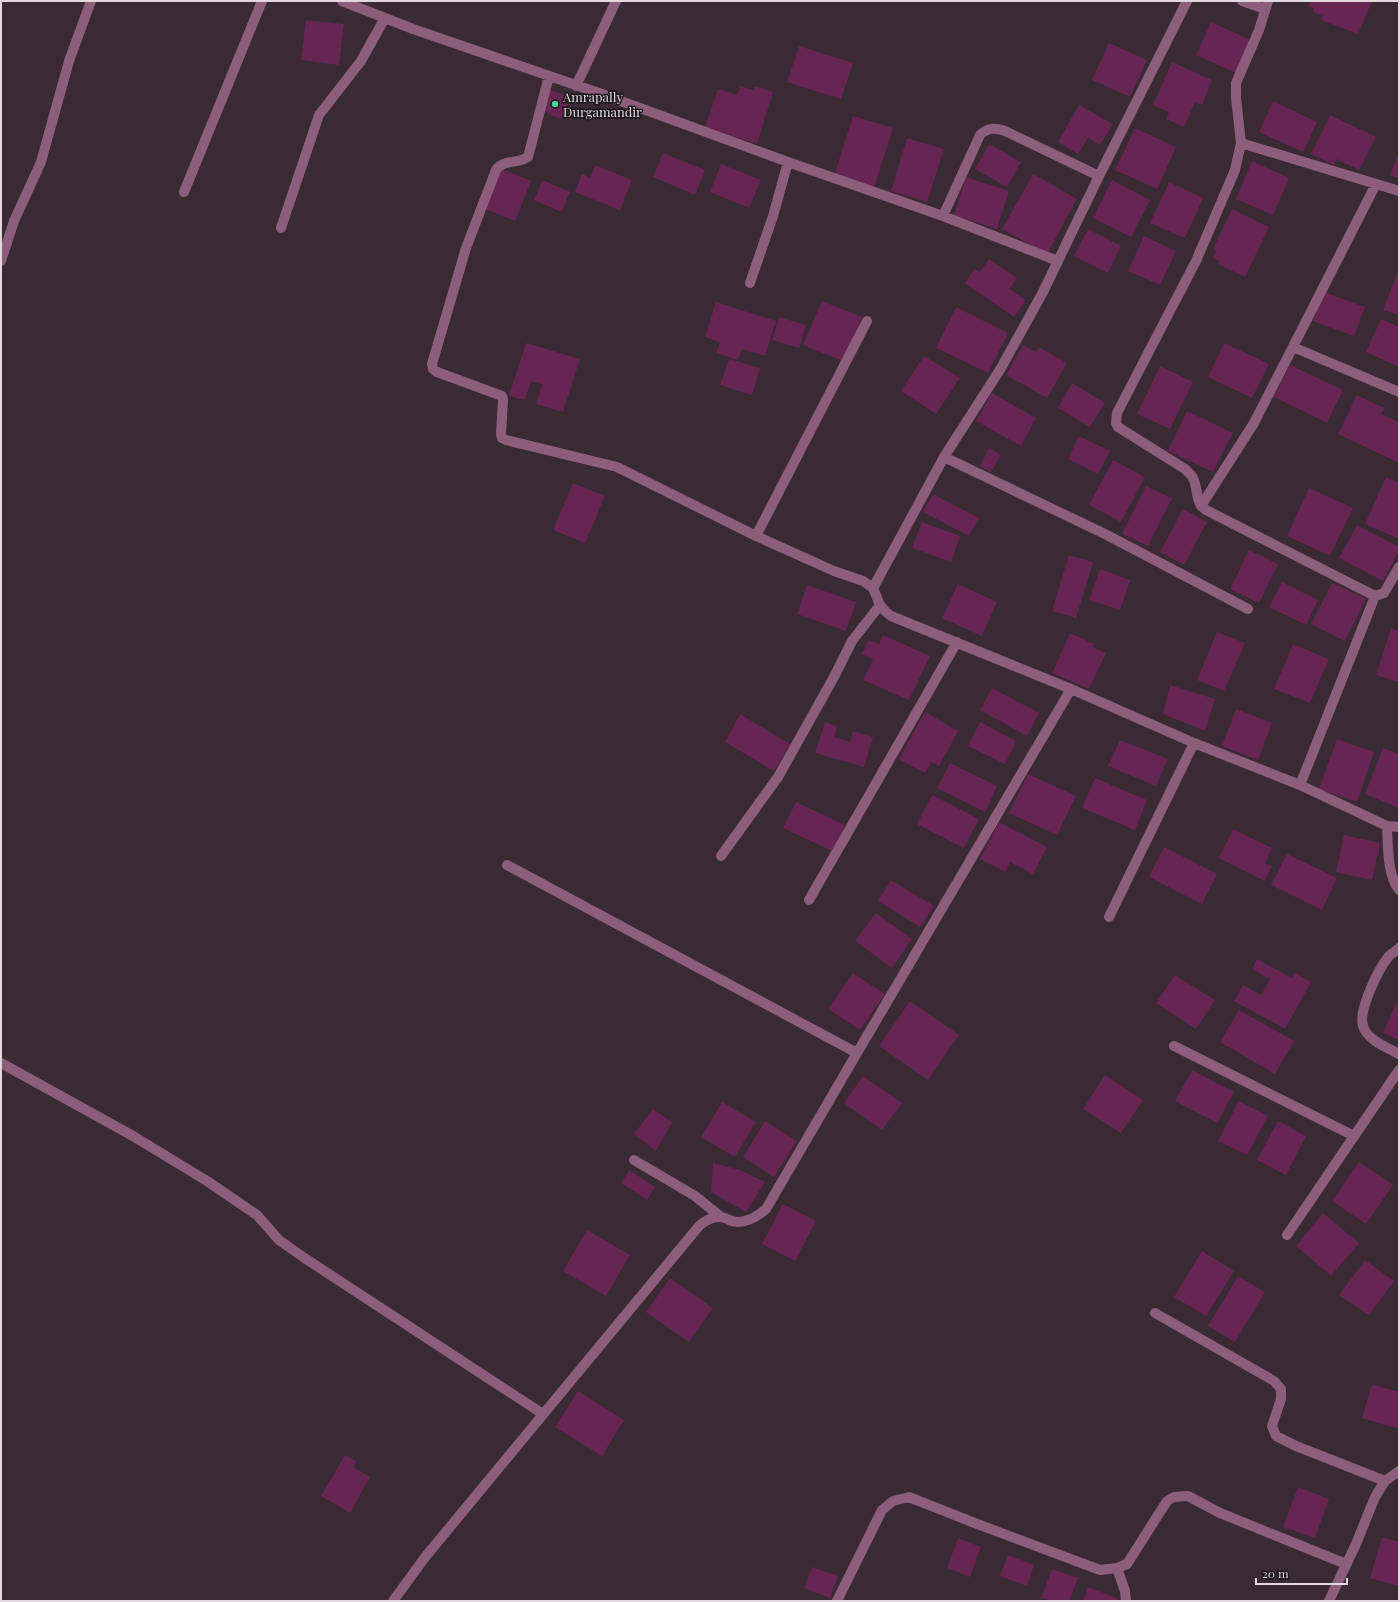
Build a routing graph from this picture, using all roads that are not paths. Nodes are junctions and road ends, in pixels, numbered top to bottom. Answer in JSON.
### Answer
{"nodes":[{"id":1,"x":91,"y":1,"type":"edge"},
{"id":2,"x":262,"y":1,"type":"edge"},
{"id":3,"x":342,"y":1,"type":"edge"},
{"id":4,"x":616,"y":1,"type":"edge"},
{"id":5,"x":1187,"y":1,"type":"edge"},
{"id":6,"x":1242,"y":1,"type":"edge"},
{"id":7,"x":1267,"y":5,"type":"edge"},
{"id":8,"x":385,"y":18,"type":"junction"},
{"id":9,"x":549,"y":76,"type":"junction"},
{"id":10,"x":576,"y":86,"type":"junction"},
{"id":11,"x":1241,"y":143,"type":"junction"},
{"id":12,"x":788,"y":162,"type":"junction"},
{"id":13,"x":1099,"y":176,"type":"junction"},
{"id":14,"x":1376,"y":184,"type":"junction"},
{"id":15,"x":1399,"y":191,"type":"edge"},
{"id":16,"x":184,"y":192,"type":"dead end"},
{"id":17,"x":943,"y":216,"type":"junction"},
{"id":18,"x":281,"y":228,"type":"dead end"},
{"id":19,"x":1,"y":261,"type":"edge"},
{"id":20,"x":1058,"y":261,"type":"junction"},
{"id":21,"x":750,"y":283,"type":"dead end"},
{"id":22,"x":867,"y":321,"type":"dead end"},
{"id":23,"x":1293,"y":347,"type":"junction"},
{"id":24,"x":1399,"y":392,"type":"edge"},
{"id":25,"x":944,"y":457,"type":"junction"},
{"id":26,"x":1201,"y":506,"type":"junction"},
{"id":27,"x":756,"y":536,"type":"junction"},
{"id":28,"x":1399,"y":567,"type":"edge"},
{"id":29,"x":873,"y":588,"type":"junction"},
{"id":30,"x":1375,"y":596,"type":"junction"},
{"id":31,"x":880,"y":605,"type":"junction"},
{"id":32,"x":1248,"y":609,"type":"dead end"},
{"id":33,"x":957,"y":642,"type":"junction"},
{"id":34,"x":1071,"y":689,"type":"junction"},
{"id":35,"x":1194,"y":743,"type":"junction"},
{"id":36,"x":1300,"y":785,"type":"junction"},
{"id":37,"x":1387,"y":826,"type":"junction"},
{"id":38,"x":1399,"y":827,"type":"edge"},
{"id":39,"x":721,"y":856,"type":"dead end"},
{"id":40,"x":507,"y":865,"type":"dead end"},
{"id":41,"x":1399,"y":890,"type":"edge"},
{"id":42,"x":809,"y":900,"type":"dead end"},
{"id":43,"x":1109,"y":917,"type":"dead end"},
{"id":44,"x":1399,"y":948,"type":"edge"},
{"id":45,"x":1174,"y":1046,"type":"dead end"},
{"id":46,"x":857,"y":1053,"type":"junction"},
{"id":47,"x":1399,"y":1054,"type":"edge"},
{"id":48,"x":1,"y":1063,"type":"edge"},
{"id":49,"x":1399,"y":1070,"type":"edge"},
{"id":50,"x":1354,"y":1136,"type":"junction"},
{"id":51,"x":634,"y":1160,"type":"dead end"},
{"id":52,"x":721,"y":1217,"type":"junction"},
{"id":53,"x":1287,"y":1235,"type":"dead end"},
{"id":54,"x":1154,"y":1313,"type":"dead end"},
{"id":55,"x":544,"y":1414,"type":"junction"},
{"id":56,"x":1399,"y":1471,"type":"edge"},
{"id":57,"x":1385,"y":1481,"type":"junction"},
{"id":58,"x":1346,"y":1564,"type":"junction"},
{"id":59,"x":1117,"y":1568,"type":"junction"},
{"id":60,"x":393,"y":1601,"type":"edge"},
{"id":61,"x":836,"y":1601,"type":"edge"},
{"id":62,"x":1126,"y":1601,"type":"edge"},
{"id":63,"x":1329,"y":1601,"type":"edge"}],
"edges":[{"from":1,"to":19,"type":"street"},
{"from":2,"to":16,"type":"street"},
{"from":3,"to":8,"type":"street"},
{"from":4,"to":10,"type":"street"},
{"from":5,"to":13,"type":"street"},
{"from":6,"to":7,"type":"street"},
{"from":7,"to":11,"type":"street"},
{"from":8,"to":9,"type":"street"},
{"from":8,"to":18,"type":"street"},
{"from":9,"to":10,"type":"street"},
{"from":9,"to":27,"type":"street"},
{"from":10,"to":12,"type":"street"},
{"from":11,"to":14,"type":"street"},
{"from":11,"to":26,"type":"street"},
{"from":12,"to":17,"type":"street"},
{"from":12,"to":21,"type":"street"},
{"from":13,"to":17,"type":"street"},
{"from":13,"to":20,"type":"street"},
{"from":14,"to":15,"type":"street"},
{"from":14,"to":23,"type":"street"},
{"from":17,"to":20,"type":"street"},
{"from":20,"to":25,"type":"street"},
{"from":22,"to":27,"type":"street"},
{"from":23,"to":24,"type":"street"},
{"from":23,"to":26,"type":"street"},
{"from":25,"to":29,"type":"street"},
{"from":25,"to":32,"type":"street"},
{"from":26,"to":30,"type":"street"},
{"from":27,"to":29,"type":"street"},
{"from":28,"to":30,"type":"street"},
{"from":29,"to":31,"type":"street"},
{"from":30,"to":36,"type":"street"},
{"from":31,"to":33,"type":"street"},
{"from":31,"to":39,"type":"street"},
{"from":33,"to":34,"type":"street"},
{"from":33,"to":42,"type":"street"},
{"from":34,"to":35,"type":"street"},
{"from":34,"to":46,"type":"street"},
{"from":35,"to":36,"type":"street"},
{"from":35,"to":43,"type":"street"},
{"from":36,"to":37,"type":"street"},
{"from":37,"to":38,"type":"street"},
{"from":37,"to":41,"type":"street"},
{"from":40,"to":46,"type":"street"},
{"from":44,"to":47,"type":"street"},
{"from":45,"to":50,"type":"street"},
{"from":46,"to":52,"type":"street"},
{"from":48,"to":55,"type":"street"},
{"from":49,"to":50,"type":"street"},
{"from":50,"to":53,"type":"street"},
{"from":51,"to":52,"type":"street"},
{"from":52,"to":55,"type":"street"},
{"from":54,"to":57,"type":"street"},
{"from":55,"to":60,"type":"street"},
{"from":56,"to":57,"type":"street"},
{"from":57,"to":58,"type":"street"},
{"from":58,"to":59,"type":"street"},
{"from":58,"to":63,"type":"street"},
{"from":59,"to":61,"type":"street"},
{"from":59,"to":62,"type":"street"}]}
